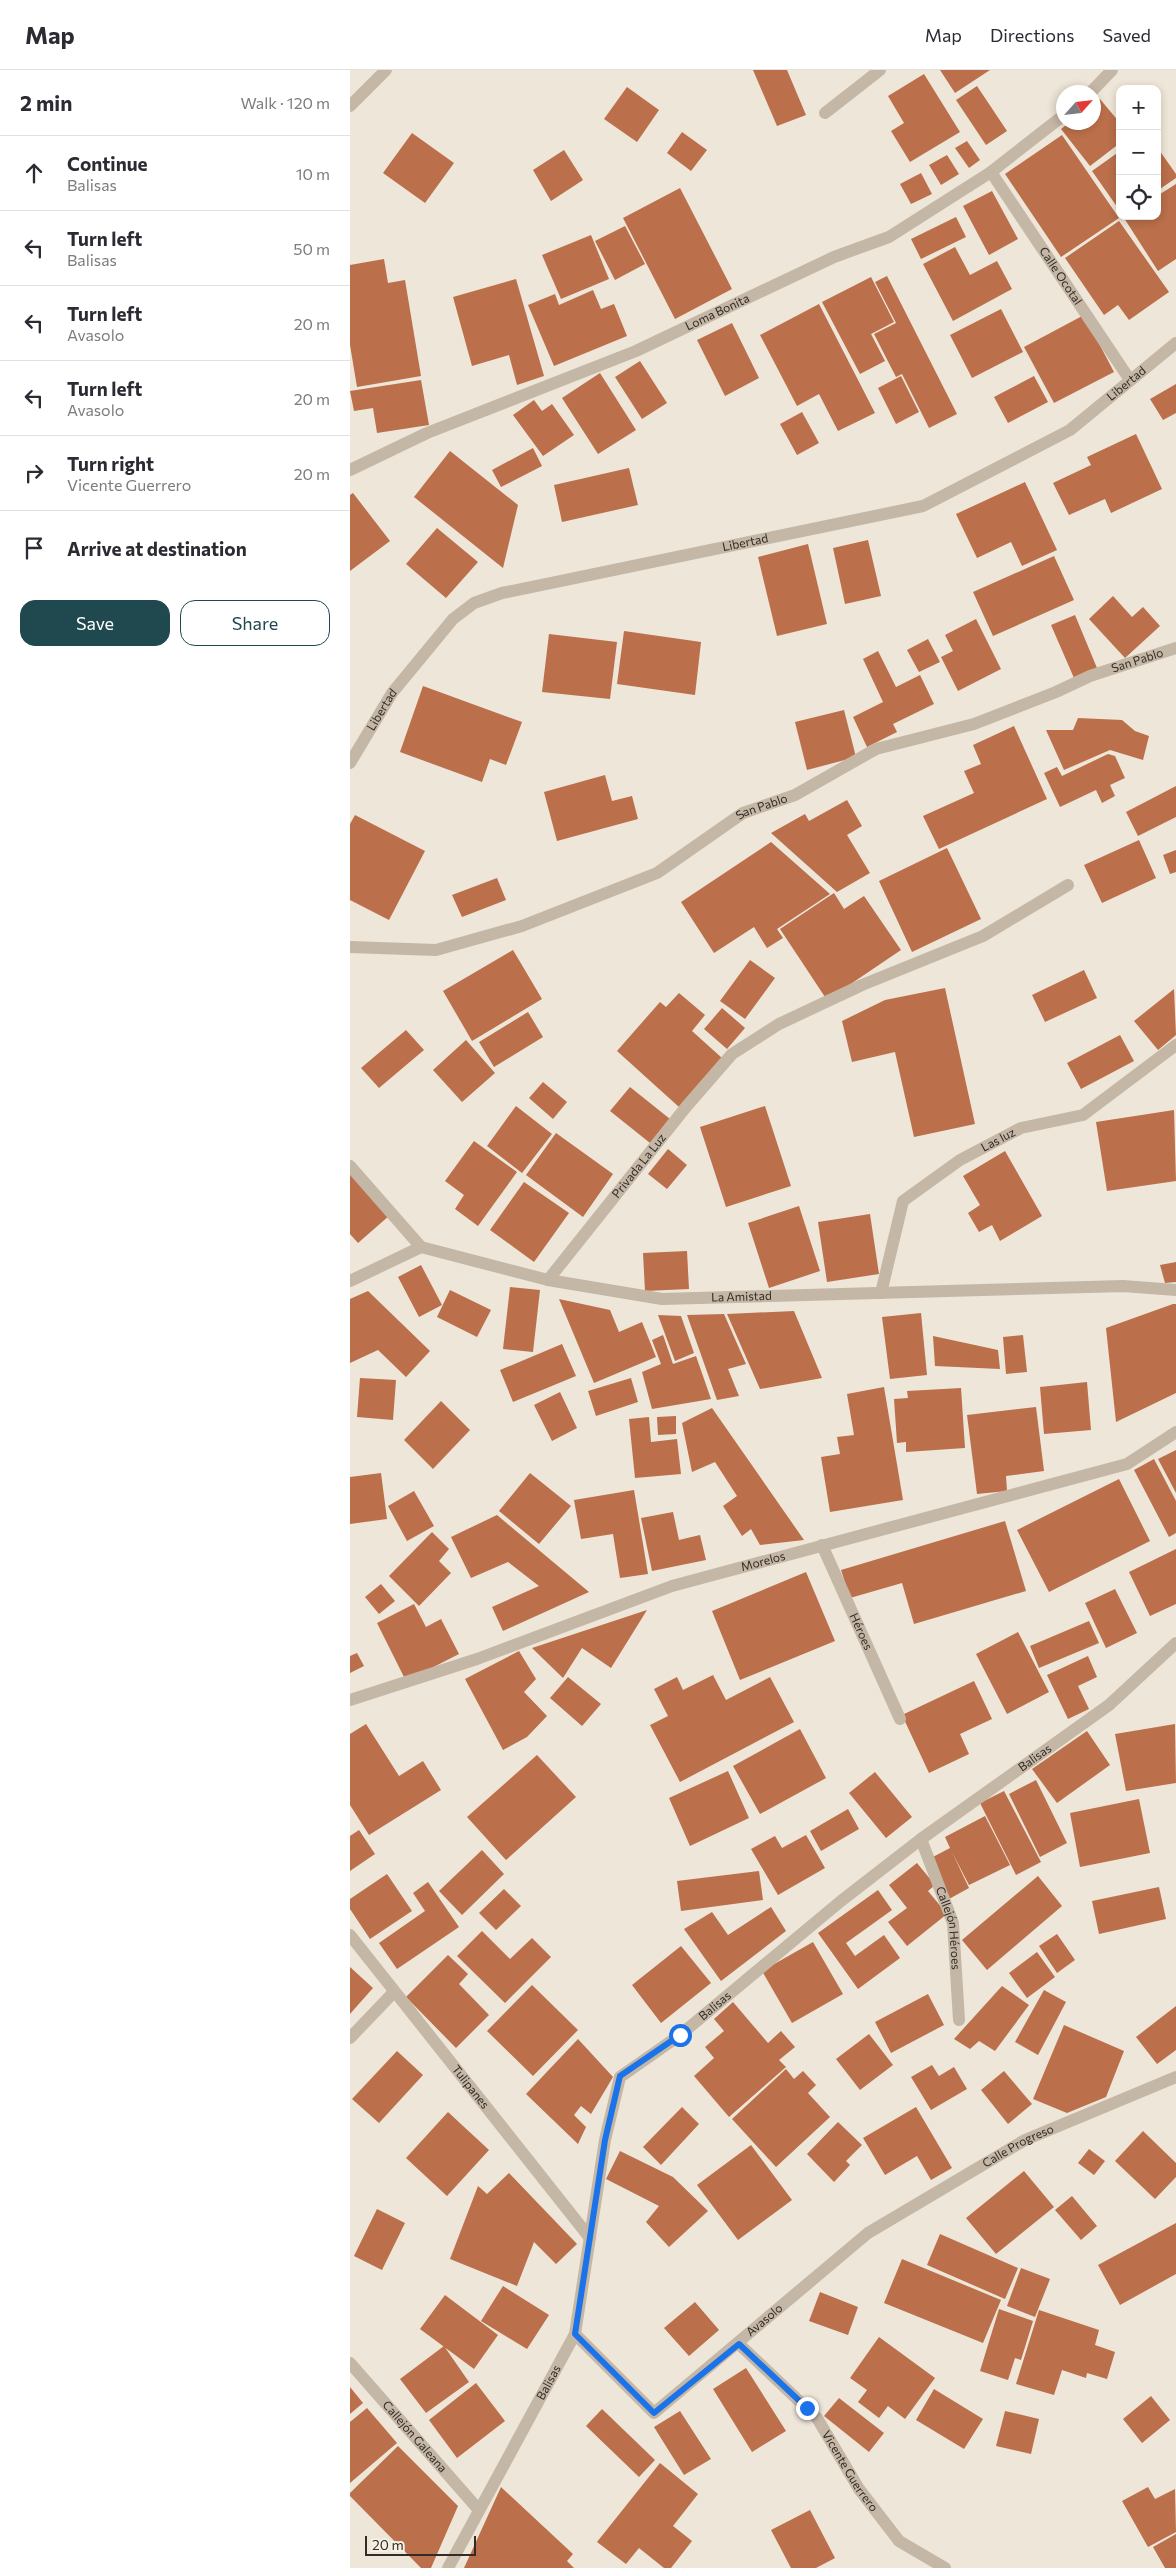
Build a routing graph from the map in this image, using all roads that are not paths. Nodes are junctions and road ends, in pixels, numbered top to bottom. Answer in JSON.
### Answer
{"nodes":[{"id":1,"x":386,"y":70,"type":"edge"},
{"id":2,"x":880,"y":70,"type":"edge"},
{"id":3,"x":1112,"y":70,"type":"edge"},
{"id":4,"x":1098,"y":85,"type":"edge"},
{"id":5,"x":350,"y":106,"type":"edge"},
{"id":6,"x":825,"y":113,"type":"dead end"},
{"id":7,"x":1056,"y":121,"type":"edge"},
{"id":8,"x":991,"y":172,"type":"junction"},
{"id":9,"x":1176,"y":344,"type":"edge"},
{"id":10,"x":1130,"y":380,"type":"junction"},
{"id":11,"x":350,"y":470,"type":"edge"},
{"id":12,"x":1176,"y":648,"type":"edge"},
{"id":13,"x":350,"y":763,"type":"edge"},
{"id":14,"x":1068,"y":885,"type":"dead end"},
{"id":15,"x":350,"y":947,"type":"edge"},
{"id":16,"x":1176,"y":1045,"type":"edge"},
{"id":17,"x":350,"y":1166,"type":"edge"},
{"id":18,"x":421,"y":1247,"type":"junction"},
{"id":19,"x":548,"y":1280,"type":"junction"},
{"id":20,"x":350,"y":1281,"type":"edge"},
{"id":21,"x":1176,"y":1290,"type":"edge"},
{"id":22,"x":882,"y":1293,"type":"junction"},
{"id":23,"x":1176,"y":1432,"type":"edge"},
{"id":24,"x":822,"y":1546,"type":"junction"},
{"id":25,"x":1176,"y":1643,"type":"edge"},
{"id":26,"x":350,"y":1700,"type":"edge"},
{"id":27,"x":900,"y":1719,"type":"dead end"},
{"id":28,"x":922,"y":1839,"type":"junction"},
{"id":29,"x":350,"y":1935,"type":"edge"},
{"id":30,"x":394,"y":1992,"type":"junction"},
{"id":31,"x":959,"y":2020,"type":"dead end"},
{"id":32,"x":350,"y":2038,"type":"edge"},
{"id":33,"x":1176,"y":2077,"type":"edge"},
{"id":34,"x":868,"y":2233,"type":"joint"},
{"id":35,"x":590,"y":2238,"type":"junction"},
{"id":36,"x":575,"y":2334,"type":"junction"},
{"id":37,"x":739,"y":2344,"type":"junction"},
{"id":38,"x":350,"y":2363,"type":"edge"},
{"id":39,"x":478,"y":2509,"type":"junction"},
{"id":40,"x":448,"y":2568,"type":"edge"},
{"id":41,"x":945,"y":2568,"type":"edge"}],
"edges":[{"from":1,"to":5,"type":"street"},
{"from":2,"to":6,"type":"street"},
{"from":3,"to":4,"type":"street"},
{"from":7,"to":8,"type":"street","name":"Loma Bonita"},
{"from":8,"to":10,"type":"street","name":"Calle Ocotal"},
{"from":8,"to":11,"type":"street","name":"Loma Bonita"},
{"from":9,"to":10,"type":"street","name":"Libertad"},
{"from":10,"to":13,"type":"street","name":"Libertad"},
{"from":12,"to":15,"type":"street","name":"San Pablo"},
{"from":14,"to":19,"type":"street","name":"Privada La Luz"},
{"from":16,"to":22,"type":"street","name":"Las luz"},
{"from":17,"to":18,"type":"street"},
{"from":18,"to":19,"type":"street","name":"La Amistad"},
{"from":18,"to":20,"type":"street"},
{"from":19,"to":22,"type":"street","name":"La Amistad"},
{"from":21,"to":22,"type":"street","name":"La Amistad"},
{"from":23,"to":24,"type":"street","name":"Morelos"},
{"from":24,"to":26,"type":"street","name":"Morelos"},
{"from":24,"to":27,"type":"street","name":"Héroes"},
{"from":25,"to":28,"type":"street","name":"Balisas"},
{"from":28,"to":31,"type":"street","name":"Callejón Héroes"},
{"from":28,"to":35,"type":"street","name":"Balisas"},
{"from":29,"to":30,"type":"street","name":"Tulipanes"},
{"from":30,"to":32,"type":"street"},
{"from":30,"to":35,"type":"street","name":"Tulipanes"},
{"from":33,"to":34,"type":"street","name":"Calle Progreso"},
{"from":34,"to":37,"type":"street","name":"Avasolo"},
{"from":35,"to":36,"type":"street","name":"Balisas"},
{"from":36,"to":37,"type":"street","name":"Avasolo"},
{"from":36,"to":39,"type":"street","name":"Balisas"},
{"from":37,"to":41,"type":"street","name":"Vicente Guerrero"},
{"from":38,"to":39,"type":"street","name":"Callejón Galeana"},
{"from":39,"to":40,"type":"street","name":"Balisas"}]}
